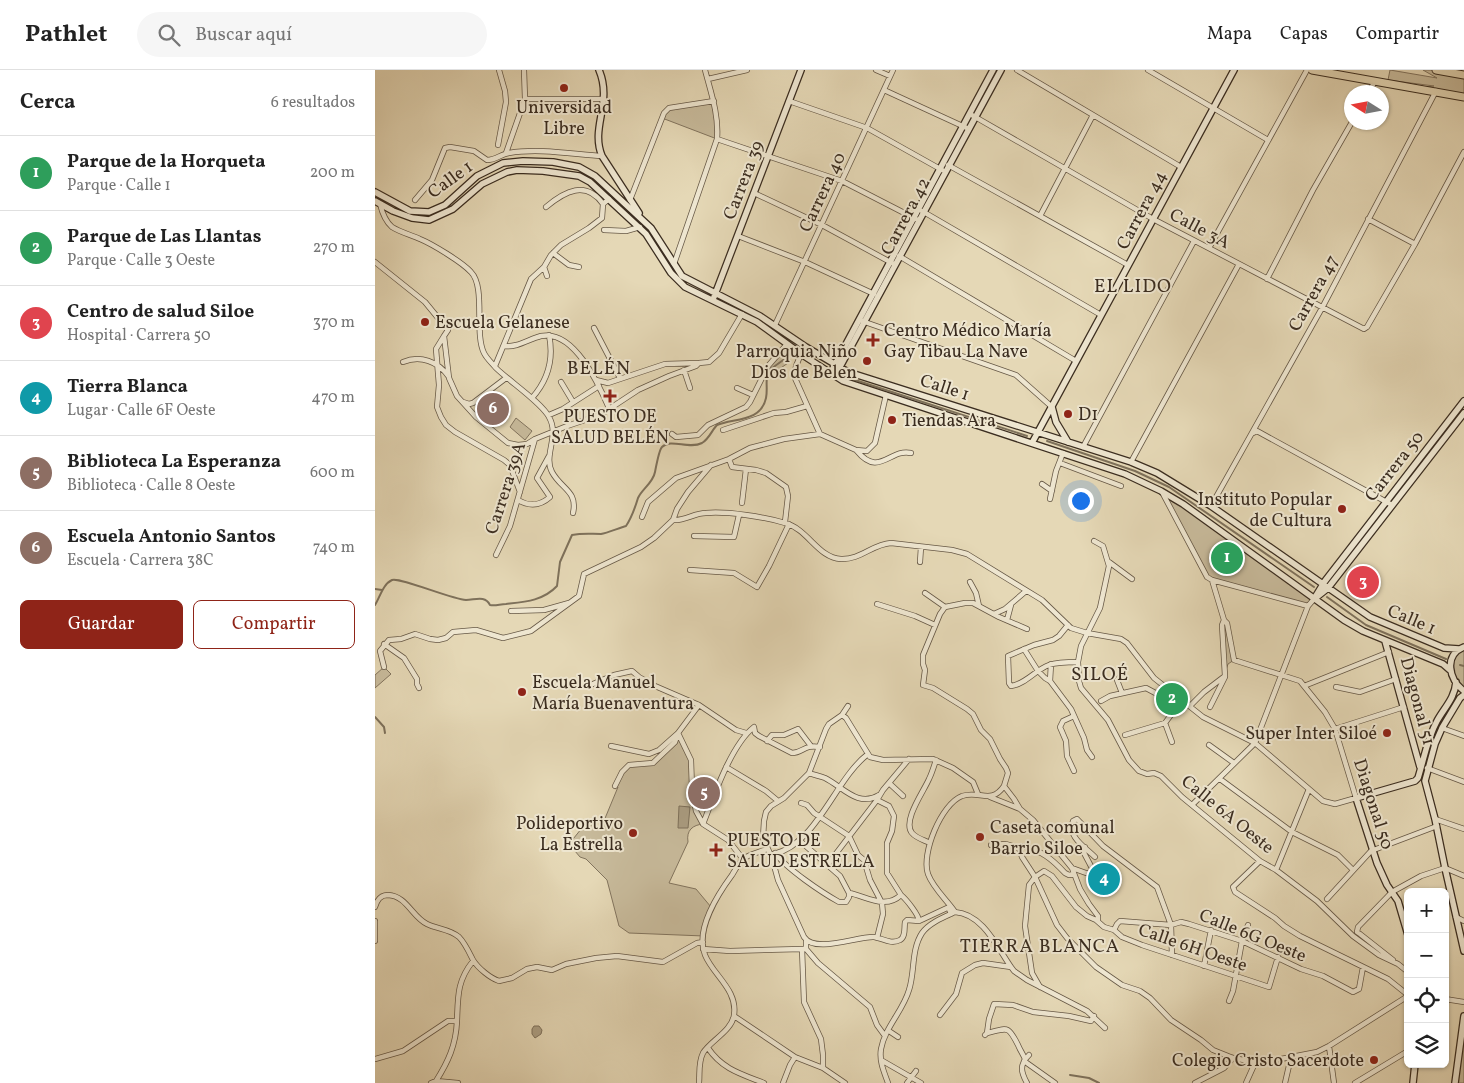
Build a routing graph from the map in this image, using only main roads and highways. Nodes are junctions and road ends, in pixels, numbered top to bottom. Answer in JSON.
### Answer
{"nodes":[{"id":1,"x":599,"y":70,"type":"edge"},
{"id":2,"x":801,"y":70,"type":"edge"},
{"id":3,"x":993,"y":70,"type":"edge"},
{"id":4,"x":1001,"y":70,"type":"edge"},
{"id":5,"x":1234,"y":70,"type":"edge"},
{"id":6,"x":1312,"y":70,"type":"edge"},
{"id":7,"x":1436,"y":70,"type":"edge"},
{"id":8,"x":1464,"y":75,"type":"edge"},
{"id":9,"x":1464,"y":97,"type":"edge"},
{"id":10,"x":973,"y":115,"type":"junction"},
{"id":11,"x":375,"y":192,"type":"edge"},
{"id":12,"x":377,"y":202,"type":"edge"},
{"id":13,"x":644,"y":221,"type":"junction"},
{"id":14,"x":715,"y":293,"type":"junction"},
{"id":15,"x":713,"y":300,"type":"junction"},
{"id":16,"x":837,"y":366,"type":"junction"},
{"id":17,"x":832,"y":375,"type":"junction"},
{"id":18,"x":1464,"y":401,"type":"edge"},
{"id":19,"x":1051,"y":407,"type":"junction"},
{"id":20,"x":1464,"y":413,"type":"edge"},
{"id":21,"x":1037,"y":432,"type":"junction"},
{"id":22,"x":1068,"y":442,"type":"junction"},
{"id":23,"x":1032,"y":443,"type":"junction"},
{"id":24,"x":1325,"y":586,"type":"junction"},
{"id":25,"x":1314,"y":599,"type":"junction"},
{"id":26,"x":1385,"y":641,"type":"junction"},
{"id":27,"x":1461,"y":648,"type":"edge"},
{"id":28,"x":1451,"y":671,"type":"junction"},
{"id":29,"x":1456,"y":682,"type":"junction"},
{"id":30,"x":1464,"y":691,"type":"edge"},
{"id":31,"x":1464,"y":695,"type":"edge"},
{"id":32,"x":1447,"y":706,"type":"junction"},
{"id":33,"x":1453,"y":710,"type":"junction"},
{"id":34,"x":1424,"y":769,"type":"junction"},
{"id":35,"x":1407,"y":933,"type":"edge"},
{"id":36,"x":1464,"y":951,"type":"edge"},
{"id":37,"x":1464,"y":1016,"type":"edge"},
{"id":38,"x":1415,"y":1068,"type":"edge"},
{"id":39,"x":1413,"y":1083,"type":"edge"},
{"id":40,"x":1455,"y":1083,"type":"edge"}],
"edges":[{"from":1,"to":13,"type":"main road"},
{"from":2,"to":14,"type":"main road","name":"Carrera 39"},
{"from":3,"to":10,"type":"main road","name":"Carrera 42"},
{"from":4,"to":10,"type":"main road","name":"Carrera 42"},
{"from":5,"to":19,"type":"main road","name":"Carrera 44"},
{"from":6,"to":9,"type":"main road"},
{"from":7,"to":8,"type":"main road"},
{"from":10,"to":16,"type":"main road","name":"Carrera 42"},
{"from":11,"to":13,"type":"main road","name":"Calle 1"},
{"from":12,"to":15,"type":"main road","name":"Calle 1"},
{"from":13,"to":14,"type":"main road","name":"Calle 1"},
{"from":14,"to":15,"type":"main road","name":"Carrera 39"},
{"from":14,"to":16,"type":"main road","name":"Calle 1"},
{"from":15,"to":17,"type":"main road","name":"Calle 1"},
{"from":16,"to":17,"type":"main road","name":"Carrera 42"},
{"from":16,"to":21,"type":"main road","name":"Calle 1"},
{"from":17,"to":23,"type":"main road","name":"Calle 1"},
{"from":18,"to":24,"type":"main road","name":"Carrera 50"},
{"from":19,"to":21,"type":"main road","name":"Carrera 44"},
{"from":19,"to":22,"type":"main road"},
{"from":20,"to":24,"type":"main road","name":"Carrera 50"},
{"from":21,"to":22,"type":"main road","name":"Calle 1"},
{"from":21,"to":23,"type":"main road","name":"Carrera 44"},
{"from":22,"to":24,"type":"main road","name":"Calle 1"},
{"from":23,"to":25,"type":"main road","name":"Calle 1"},
{"from":24,"to":25,"type":"main road","name":"Carrera 50"},
{"from":24,"to":27,"type":"main road","name":"Calle 1"},
{"from":25,"to":26,"type":"main road","name":"Calle 1"},
{"from":26,"to":28,"type":"main road","name":"Calle 1"},
{"from":26,"to":34,"type":"main road","name":"Diagonal 51"},
{"from":27,"to":28,"type":"main road"},
{"from":28,"to":29,"type":"main road"},
{"from":29,"to":30,"type":"main road"},
{"from":29,"to":32,"type":"main road"},
{"from":31,"to":33,"type":"main road"},
{"from":32,"to":33,"type":"main road"},
{"from":32,"to":34,"type":"main road"},
{"from":33,"to":34,"type":"main road"},
{"from":34,"to":35,"type":"main road","name":"Diagonal 50"},
{"from":34,"to":36,"type":"main road","name":"Diagonal 51"},
{"from":37,"to":40,"type":"main road"},
{"from":38,"to":39,"type":"main road"}]}
